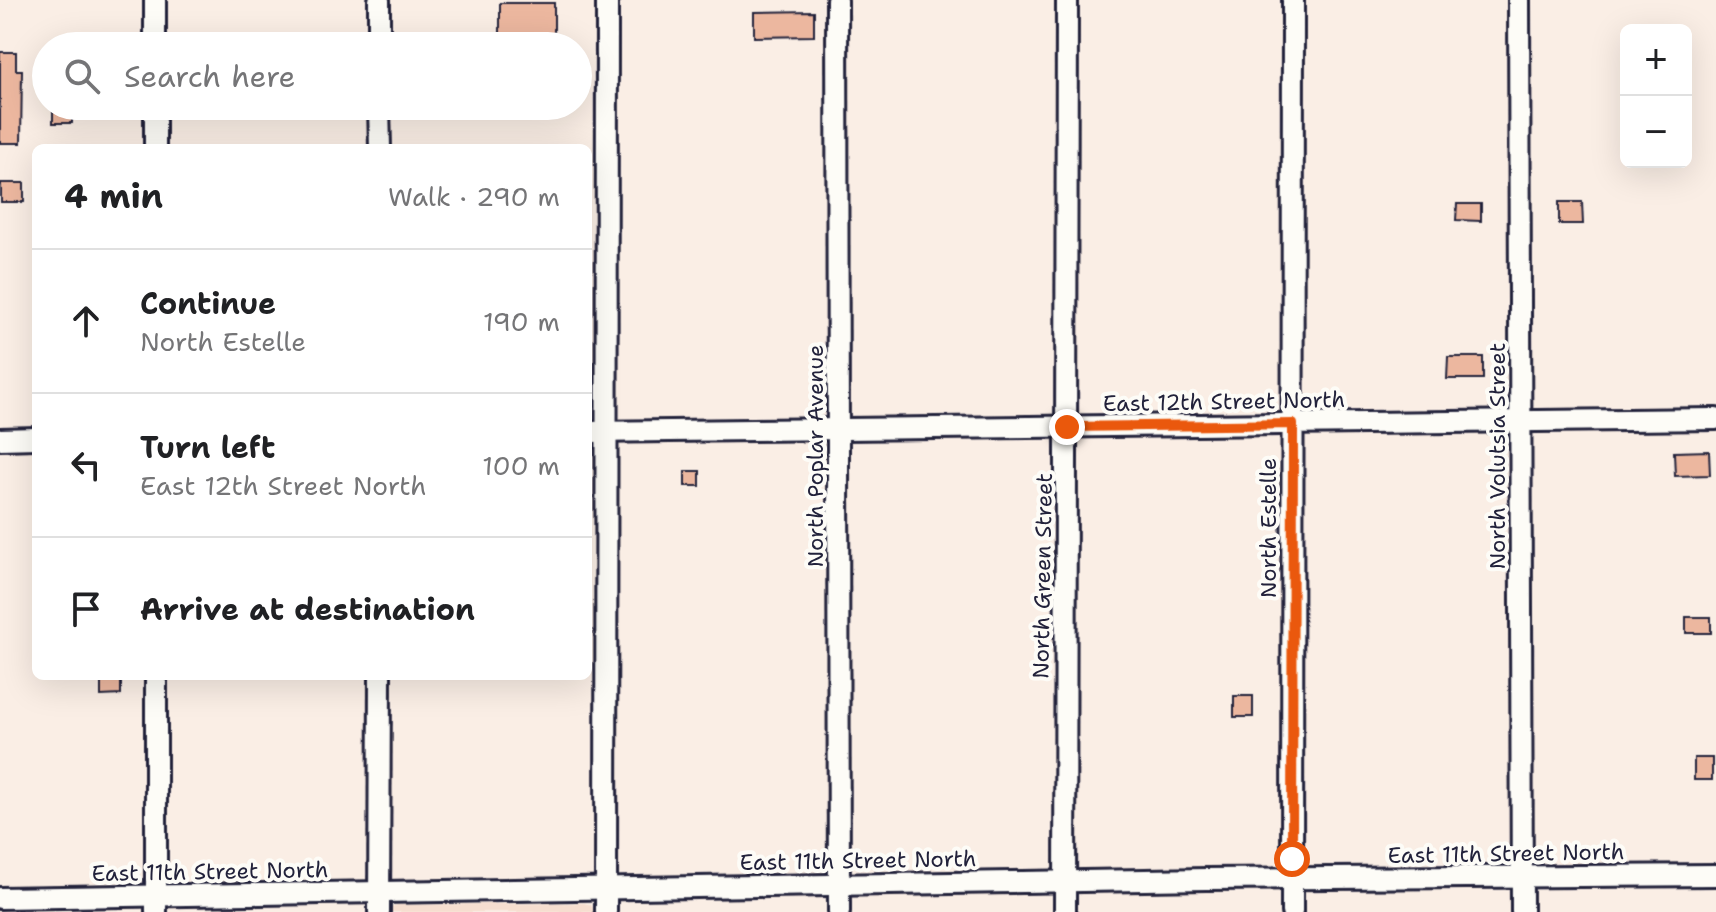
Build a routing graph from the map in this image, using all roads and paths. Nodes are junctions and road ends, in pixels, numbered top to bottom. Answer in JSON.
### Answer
{"nodes":[{"id":1,"x":155,"y":0,"type":"edge"},
{"id":2,"x":379,"y":0,"type":"edge"},
{"id":3,"x":607,"y":0,"type":"edge"},
{"id":4,"x":837,"y":0,"type":"edge"},
{"id":5,"x":1067,"y":0,"type":"edge"},
{"id":6,"x":1293,"y":0,"type":"edge"},
{"id":7,"x":1519,"y":0,"type":"edge"},
{"id":8,"x":155,"y":32,"type":"edge"},
{"id":9,"x":379,"y":32,"type":"edge"},
{"id":10,"x":155,"y":120,"type":"edge"},
{"id":11,"x":379,"y":120,"type":"edge"},
{"id":12,"x":155,"y":144,"type":"edge"},
{"id":13,"x":380,"y":144,"type":"edge"},
{"id":14,"x":1716,"y":419,"type":"edge"},
{"id":15,"x":1521,"y":422,"type":"junction"},
{"id":16,"x":1293,"y":424,"type":"junction"},
{"id":17,"x":1067,"y":427,"type":"junction"},
{"id":18,"x":839,"y":429,"type":"junction"},
{"id":19,"x":597,"y":432,"type":"edge"},
{"id":20,"x":32,"y":438,"type":"edge"},
{"id":21,"x":0,"y":439,"type":"edge"},
{"id":22,"x":156,"y":680,"type":"edge"},
{"id":23,"x":380,"y":680,"type":"edge"},
{"id":24,"x":1716,"y":875,"type":"edge"},
{"id":25,"x":1522,"y":877,"type":"junction"},
{"id":26,"x":1292,"y":879,"type":"junction"},
{"id":27,"x":1064,"y":881,"type":"junction"},
{"id":28,"x":839,"y":885,"type":"junction"},
{"id":29,"x":606,"y":888,"type":"junction"},
{"id":30,"x":0,"y":898,"type":"edge"},
{"id":31,"x":379,"y":902,"type":"edge"},
{"id":32,"x":156,"y":904,"type":"edge"},
{"id":33,"x":606,"y":912,"type":"edge"},
{"id":34,"x":839,"y":912,"type":"edge"},
{"id":35,"x":1065,"y":912,"type":"edge"},
{"id":36,"x":1292,"y":912,"type":"edge"},
{"id":37,"x":1522,"y":912,"type":"edge"}],
"edges":[{"from":1,"to":8,"type":"street"},
{"from":2,"to":9,"type":"street"},
{"from":3,"to":19,"type":"street"},
{"from":4,"to":18,"type":"street","name":"North Poplar Avenue"},
{"from":5,"to":17,"type":"street","name":"North Green Street"},
{"from":6,"to":16,"type":"street","name":"North Estelle"},
{"from":7,"to":15,"type":"street","name":"North Volutsia Street"},
{"from":10,"to":12,"type":"street"},
{"from":11,"to":13,"type":"street"},
{"from":14,"to":15,"type":"street","name":"East 12th Street North"},
{"from":15,"to":16,"type":"street","name":"East 12th Street North"},
{"from":15,"to":25,"type":"street","name":"North Volutsia Street"},
{"from":16,"to":17,"type":"street","name":"East 12th Street North"},
{"from":16,"to":26,"type":"street","name":"North Estelle"},
{"from":17,"to":18,"type":"street","name":"East 12th Street North"},
{"from":17,"to":27,"type":"street","name":"North Green Street"},
{"from":18,"to":19,"type":"street","name":"East 12th Street North"},
{"from":18,"to":28,"type":"street","name":"North Poplar Avenue"},
{"from":19,"to":29,"type":"street"},
{"from":20,"to":21,"type":"street"},
{"from":22,"to":32,"type":"street"},
{"from":23,"to":31,"type":"street"},
{"from":24,"to":25,"type":"street","name":"East 11th Street North"},
{"from":25,"to":26,"type":"street","name":"East 11th Street North"},
{"from":25,"to":37,"type":"street","name":"North Volutsia Street"},
{"from":26,"to":27,"type":"street","name":"East 11th Street North"},
{"from":26,"to":36,"type":"street","name":"North Estelle"},
{"from":27,"to":28,"type":"street","name":"East 11th Street North"},
{"from":27,"to":35,"type":"street","name":"North Green Street"},
{"from":28,"to":29,"type":"street","name":"East 11th Street North"},
{"from":28,"to":34,"type":"street","name":"North Poplar Avenue"},
{"from":29,"to":31,"type":"street","name":"East 11th Street North"},
{"from":29,"to":33,"type":"street"},
{"from":30,"to":32,"type":"street","name":"East 11th Street North"},
{"from":31,"to":32,"type":"street","name":"East 11th Street North"}]}
